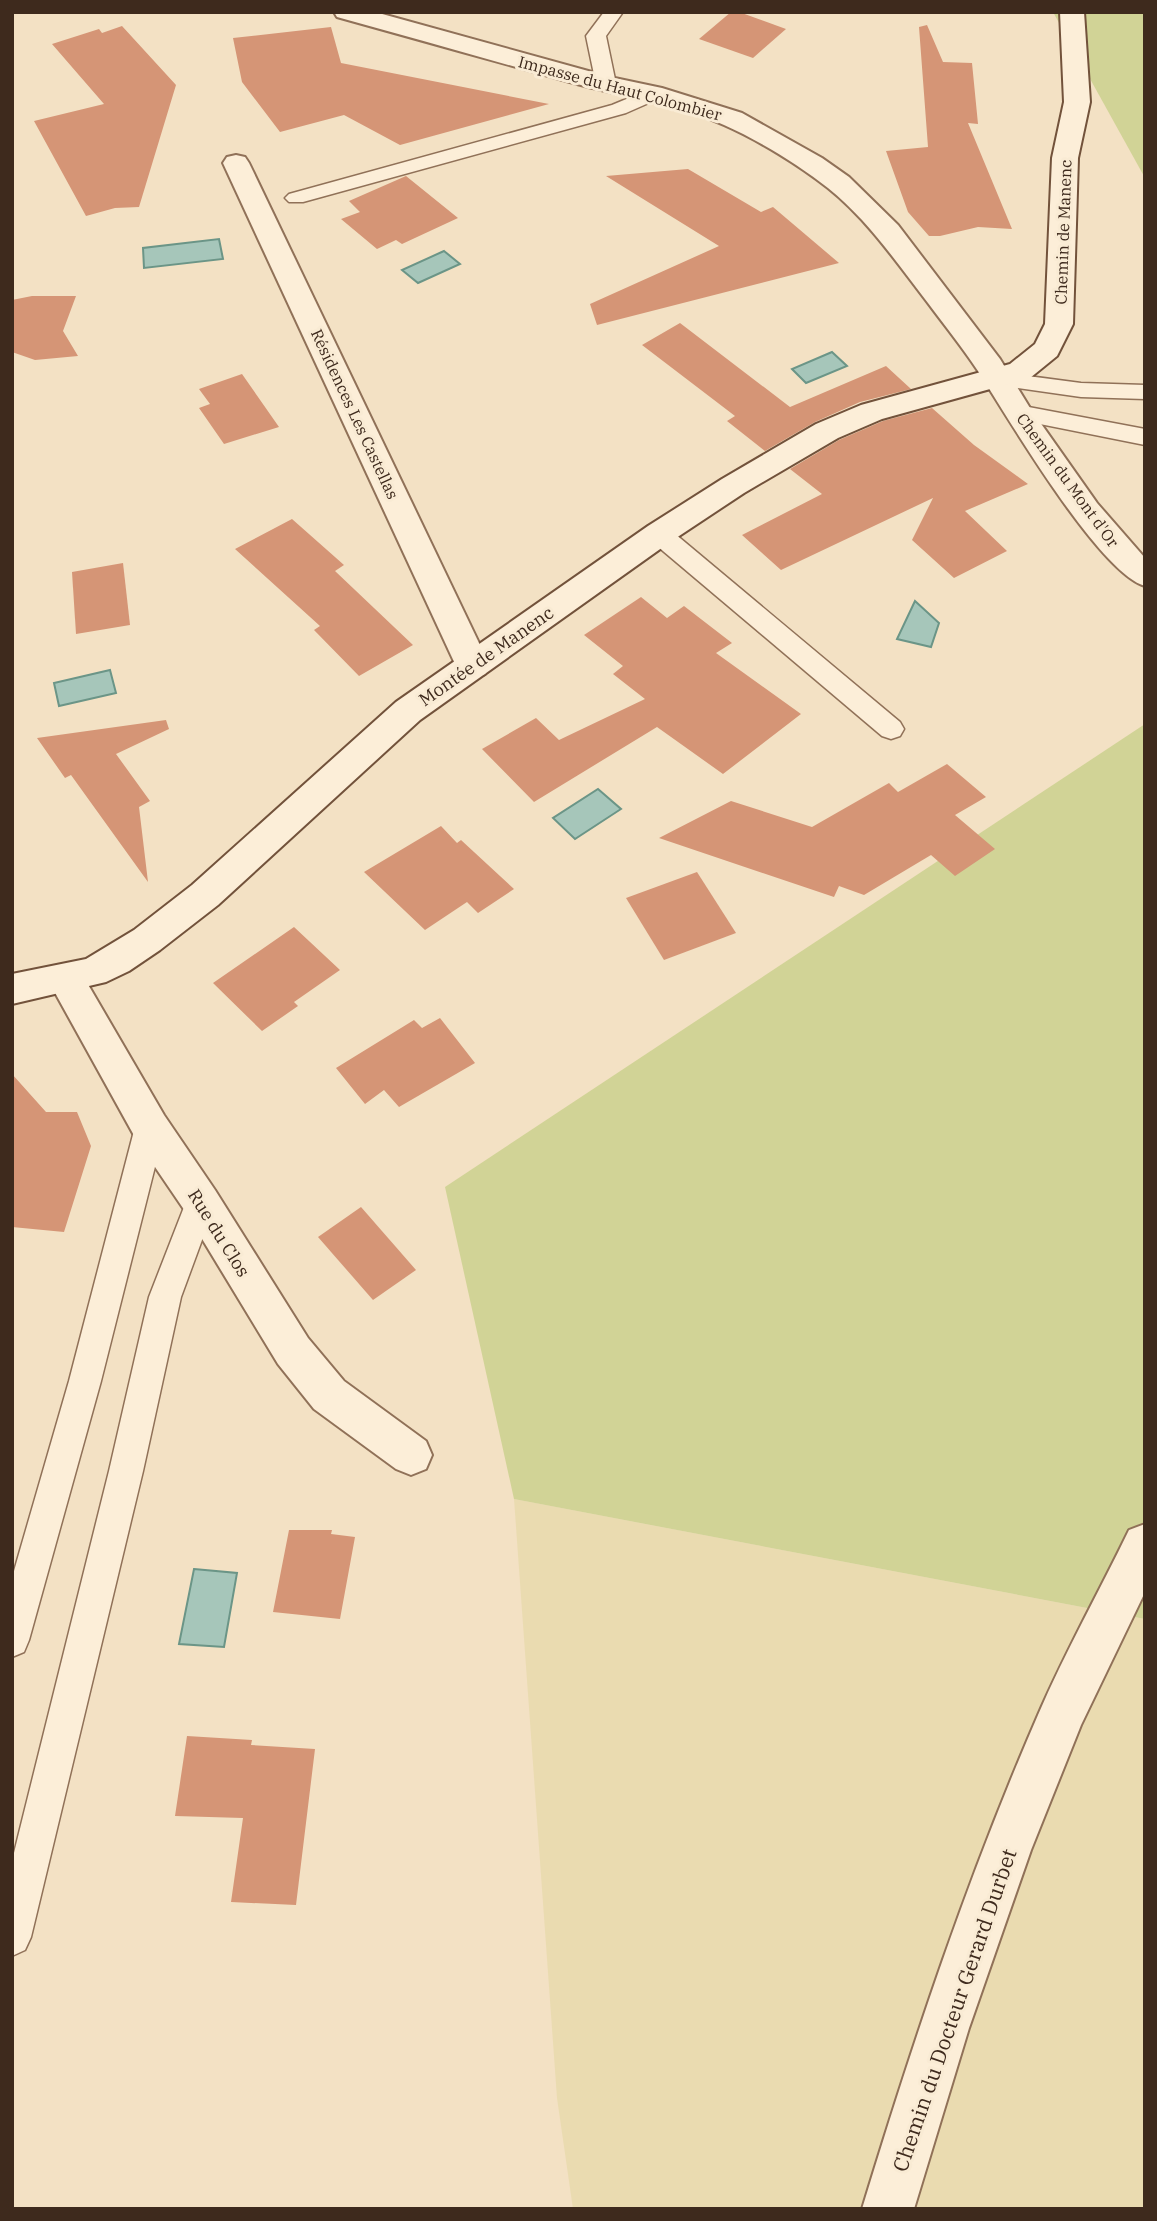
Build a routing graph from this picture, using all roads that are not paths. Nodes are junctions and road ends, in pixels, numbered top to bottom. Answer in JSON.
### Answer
{"nodes":[{"id":1,"x":346,"y":12,"type":"edge"},
{"id":2,"x":614,"y":12,"type":"edge"},
{"id":3,"x":1072,"y":12,"type":"edge"},
{"id":4,"x":606,"y":84,"type":"junction"},
{"id":5,"x":653,"y":94,"type":"junction"},
{"id":6,"x":236,"y":163,"type":"dead end"},
{"id":7,"x":296,"y":198,"type":"dead end"},
{"id":8,"x":998,"y":379,"type":"junction"},
{"id":9,"x":1145,"y":392,"type":"edge"},
{"id":10,"x":1018,"y":413,"type":"junction"},
{"id":11,"x":1138,"y":437,"type":"edge"},
{"id":12,"x":659,"y":534,"type":"junction"},
{"id":13,"x":1145,"y":575,"type":"edge"},
{"id":14,"x":473,"y":666,"type":"junction"},
{"id":15,"x":891,"y":729,"type":"dead end"},
{"id":16,"x":66,"y":979,"type":"junction"},
{"id":17,"x":12,"y":989,"type":"edge"},
{"id":18,"x":150,"y":1128,"type":"junction"},
{"id":19,"x":201,"y":1202,"type":"junction"},
{"id":20,"x":411,"y":1455,"type":"dead end"},
{"id":21,"x":1145,"y":1545,"type":"edge"},
{"id":22,"x":12,"y":1640,"type":"edge"},
{"id":23,"x":12,"y":1937,"type":"edge"},
{"id":24,"x":888,"y":2209,"type":"edge"}],
"edges":[{"from":1,"to":4,"type":"street","name":"Impasse du Haut Colombier"},
{"from":2,"to":4,"type":"lane"},
{"from":3,"to":8,"type":"street","name":"Chemin de Manenc"},
{"from":4,"to":5,"type":"street","name":"Impasse du Haut Colombier"},
{"from":5,"to":7,"type":"lane"},
{"from":5,"to":8,"type":"street","name":"Impasse du Haut Colombier"},
{"from":6,"to":14,"type":"street","name":"Résidences Les Castellas"},
{"from":8,"to":9,"type":"lane"},
{"from":8,"to":10,"type":"street","name":"Chemin du Mont d'Or"},
{"from":8,"to":12,"type":"street","name":"Montée de Manenc"},
{"from":10,"to":11,"type":"lane"},
{"from":10,"to":13,"type":"street","name":"Chemin du Mont d'Or"},
{"from":12,"to":14,"type":"street","name":"Montée de Manenc"},
{"from":12,"to":15,"type":"lane"},
{"from":14,"to":16,"type":"street","name":"Montée de Manenc"},
{"from":16,"to":17,"type":"street","name":"Montée de Manenc"},
{"from":16,"to":18,"type":"street","name":"Rue du Clos"},
{"from":18,"to":19,"type":"street","name":"Rue du Clos"},
{"from":18,"to":22,"type":"lane"},
{"from":19,"to":20,"type":"street","name":"Rue du Clos"},
{"from":19,"to":23,"type":"lane"},
{"from":21,"to":24,"type":"street","name":"Chemin du Docteur Gerard Durbet"}]}
